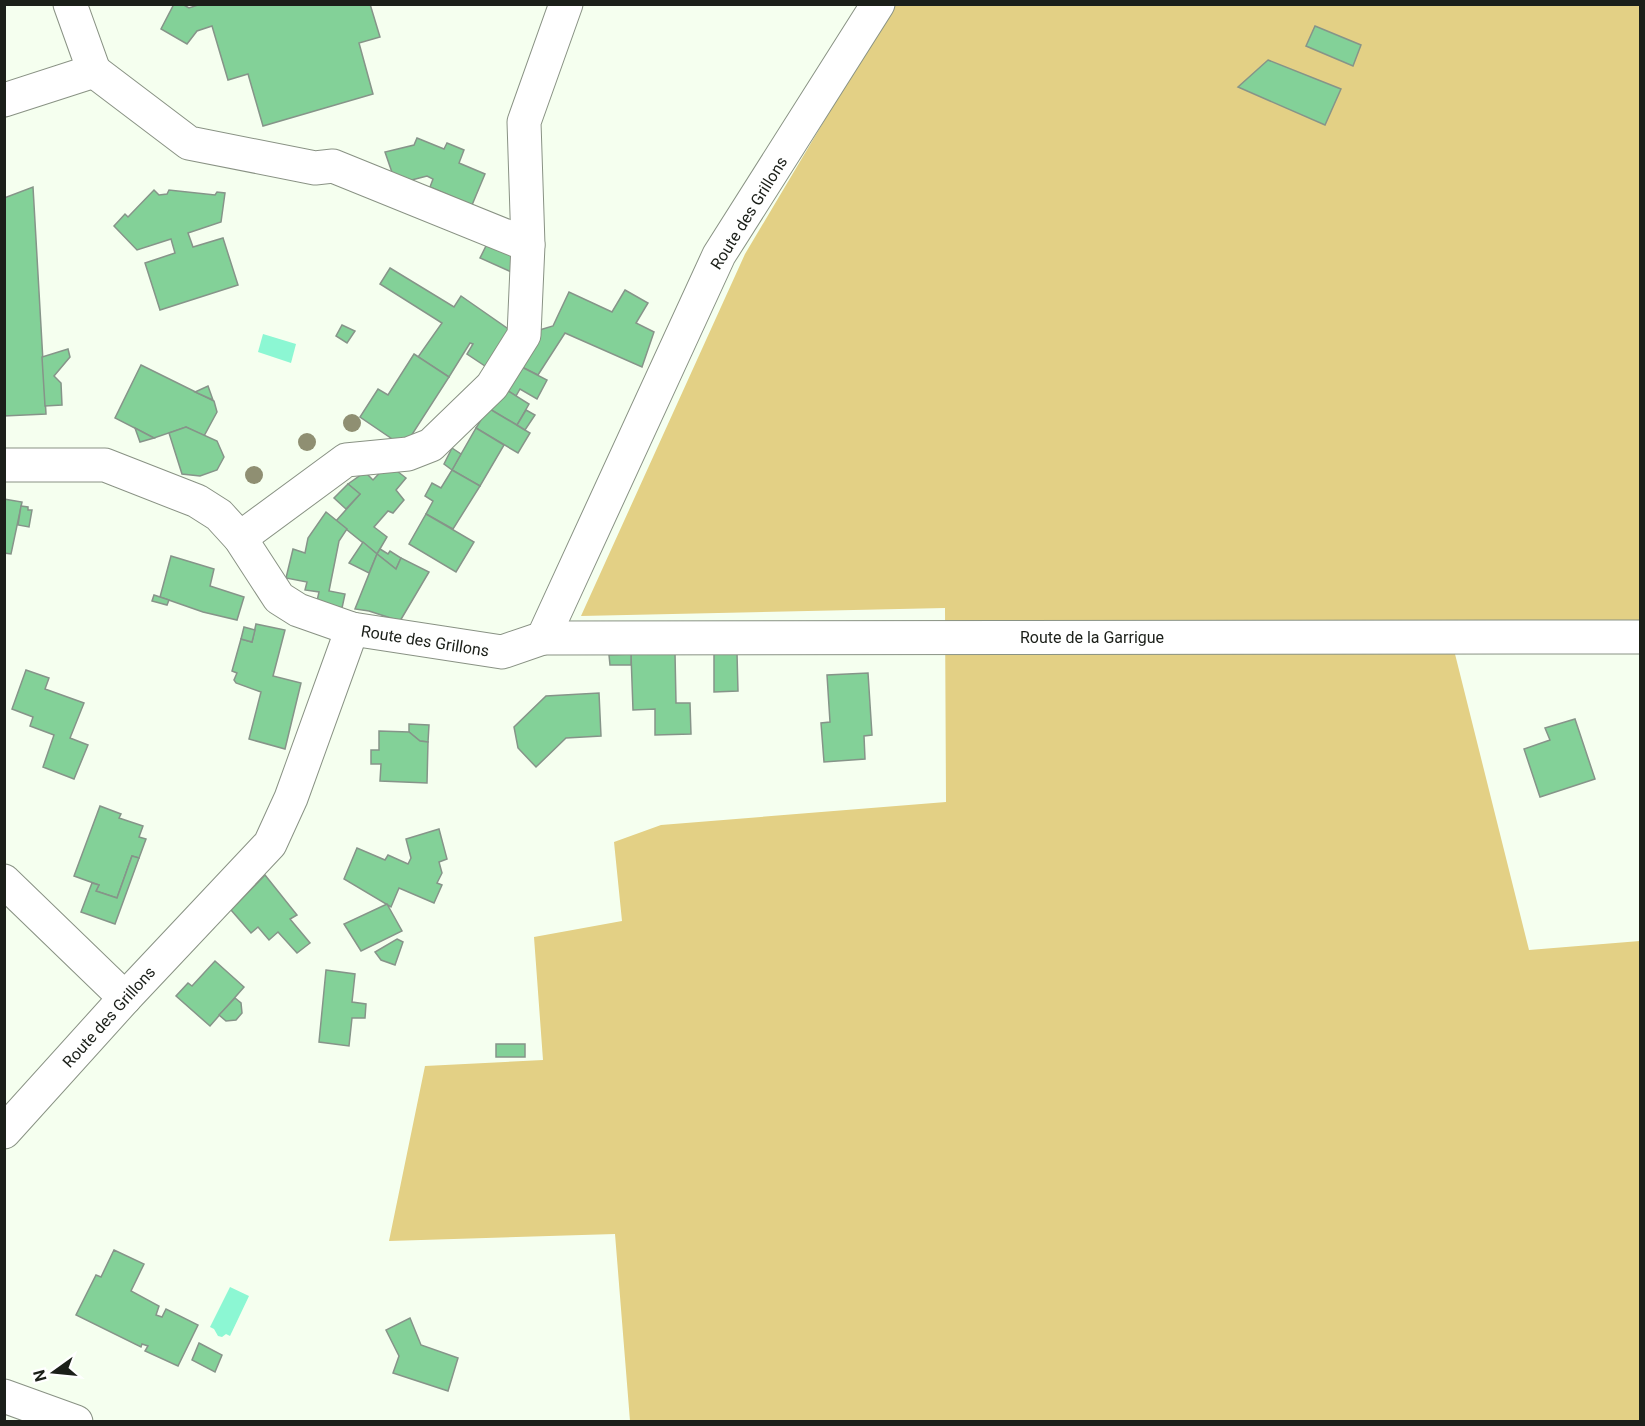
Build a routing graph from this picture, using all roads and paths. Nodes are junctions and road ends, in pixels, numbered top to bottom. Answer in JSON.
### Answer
{"nodes":[{"id":1,"x":70,"y":4,"type":"edge"},
{"id":2,"x":566,"y":4,"type":"edge"},
{"id":3,"x":878,"y":4,"type":"edge"},
{"id":4,"x":94,"y":71,"type":"junction"},
{"id":5,"x":4,"y":100,"type":"edge"},
{"id":6,"x":528,"y":245,"type":"junction"},
{"id":7,"x":4,"y":465,"type":"edge"},
{"id":8,"x":240,"y":538,"type":"junction"},
{"id":9,"x":352,"y":630,"type":"junction"},
{"id":10,"x":1641,"y":637,"type":"edge"},
{"id":11,"x":543,"y":638,"type":"junction"},
{"id":12,"x":4,"y":881,"type":"edge"},
{"id":13,"x":125,"y":998,"type":"junction"},
{"id":14,"x":4,"y":1132,"type":"edge"},
{"id":15,"x":4,"y":1396,"type":"edge"},
{"id":16,"x":76,"y":1422,"type":"edge"}],
"edges":[{"from":1,"to":4,"type":"street"},
{"from":2,"to":6,"type":"street"},
{"from":3,"to":11,"type":"street","name":"Route des Grillons"},
{"from":4,"to":5,"type":"street"},
{"from":4,"to":6,"type":"street"},
{"from":6,"to":8,"type":"street"},
{"from":7,"to":8,"type":"street"},
{"from":8,"to":9,"type":"street"},
{"from":9,"to":11,"type":"street","name":"Route des Grillons"},
{"from":9,"to":13,"type":"street","name":"Route des Grillons"},
{"from":10,"to":11,"type":"street","name":"Route de la Garrigue"},
{"from":12,"to":13,"type":"street"},
{"from":13,"to":14,"type":"street","name":"Route des Grillons"},
{"from":15,"to":16,"type":"street"}]}
